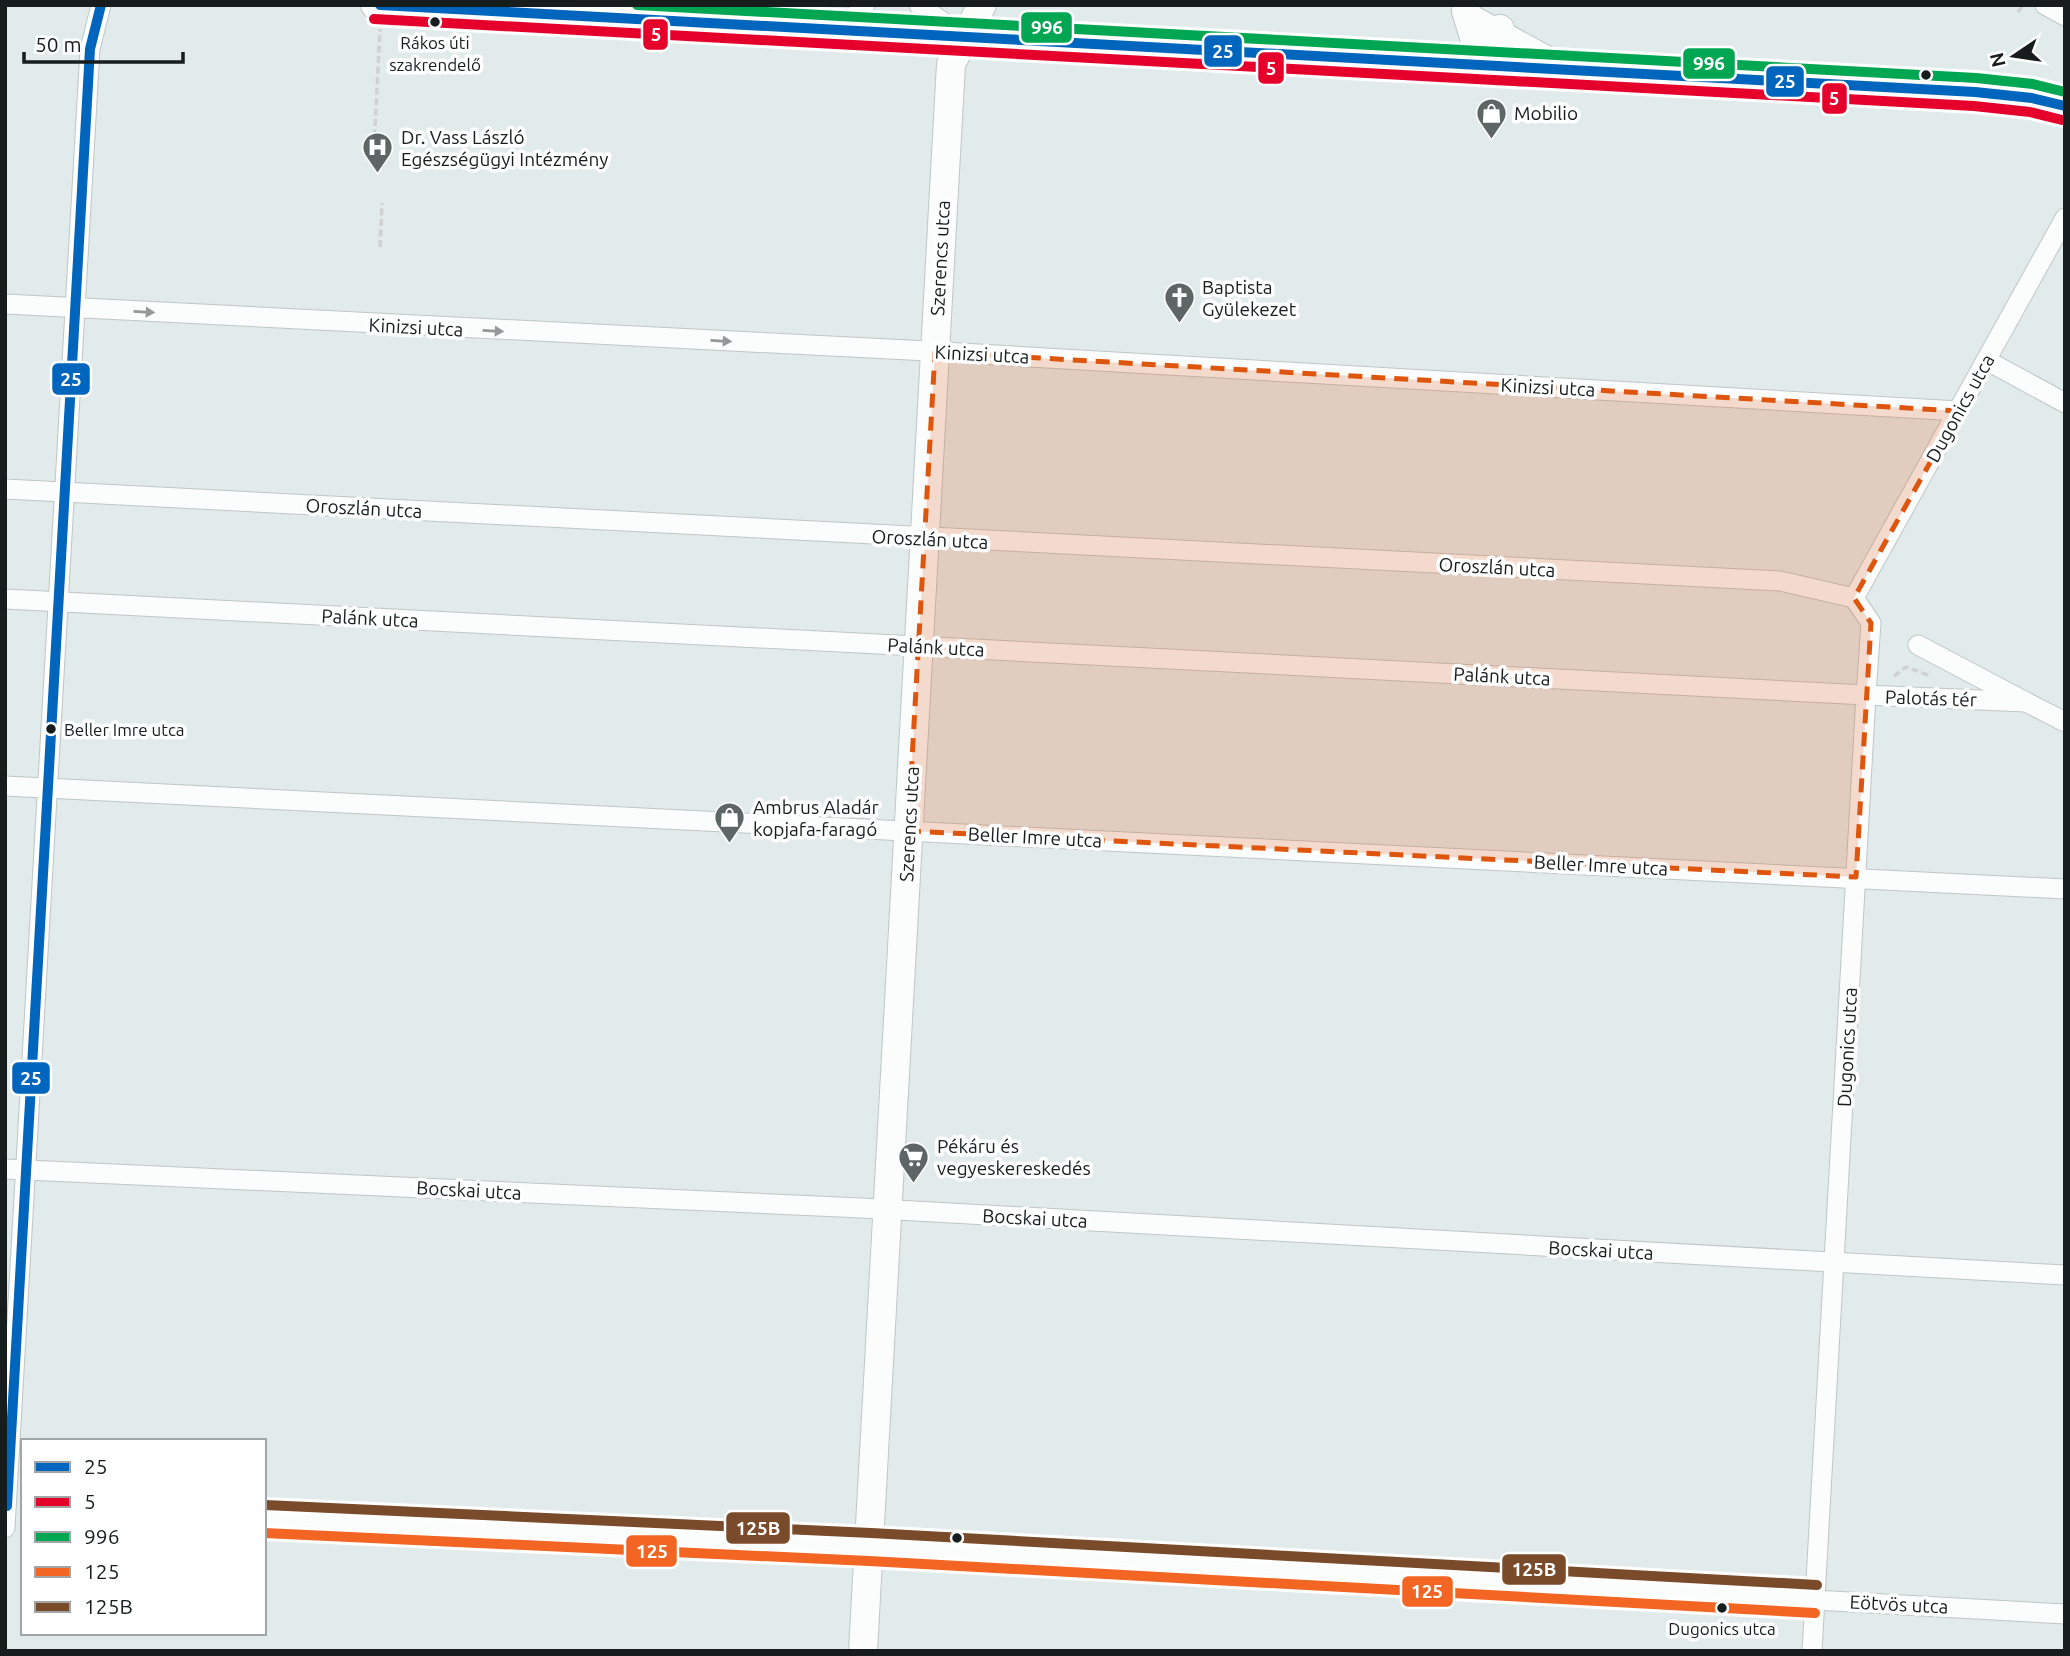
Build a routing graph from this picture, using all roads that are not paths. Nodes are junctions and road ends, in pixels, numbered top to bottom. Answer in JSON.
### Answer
{"nodes":[{"id":1,"x":101,"y":5,"type":"edge"},
{"id":2,"x":865,"y":5,"type":"edge"},
{"id":3,"x":919,"y":5,"type":"edge"},
{"id":4,"x":982,"y":5,"type":"edge"},
{"id":5,"x":2045,"y":5,"type":"edge"},
{"id":6,"x":449,"y":7,"type":"edge"},
{"id":7,"x":1463,"y":12,"type":"edge"},
{"id":8,"x":2065,"y":16,"type":"edge"},
{"id":9,"x":377,"y":17,"type":"edge"},
{"id":10,"x":1500,"y":29,"type":"junction"},
{"id":11,"x":839,"y":31,"type":"junction"},
{"id":12,"x":964,"y":37,"type":"junction"},
{"id":13,"x":1443,"y":65,"type":"junction"},
{"id":14,"x":1489,"y":67,"type":"junction"},
{"id":15,"x":1575,"y":71,"type":"junction"},
{"id":16,"x":2061,"y":102,"type":"edge"},
{"id":17,"x":2065,"y":218,"type":"edge"},
{"id":18,"x":5,"y":304,"type":"edge"},
{"id":19,"x":76,"y":308,"type":"junction"},
{"id":20,"x":934,"y":352,"type":"junction"},
{"id":21,"x":1986,"y":360,"type":"junction"},
{"id":22,"x":2065,"y":403,"type":"edge"},
{"id":23,"x":1959,"y":411,"type":"junction"},
{"id":24,"x":5,"y":489,"type":"edge"},
{"id":25,"x":65,"y":492,"type":"junction"},
{"id":26,"x":924,"y":538,"type":"junction"},
{"id":27,"x":1854,"y":598,"type":"junction"},
{"id":28,"x":5,"y":599,"type":"edge"},
{"id":29,"x":59,"y":602,"type":"junction"},
{"id":30,"x":1917,"y":645,"type":"dead end"},
{"id":31,"x":919,"y":646,"type":"junction"},
{"id":32,"x":1867,"y":695,"type":"junction"},
{"id":33,"x":2026,"y":702,"type":"junction"},
{"id":34,"x":2065,"y":722,"type":"edge"},
{"id":35,"x":5,"y":786,"type":"edge"},
{"id":36,"x":48,"y":788,"type":"junction"},
{"id":37,"x":908,"y":831,"type":"junction"},
{"id":38,"x":1856,"y":877,"type":"junction"},
{"id":39,"x":2065,"y":889,"type":"edge"},
{"id":40,"x":5,"y":1168,"type":"edge"},
{"id":41,"x":28,"y":1170,"type":"junction"},
{"id":42,"x":888,"y":1210,"type":"junction"},
{"id":43,"x":1836,"y":1263,"type":"junction"},
{"id":44,"x":2065,"y":1275,"type":"edge"},
{"id":45,"x":12,"y":1506,"type":"edge"},
{"id":46,"x":266,"y":1518,"type":"edge"},
{"id":47,"x":5,"y":1528,"type":"edge"},
{"id":48,"x":870,"y":1547,"type":"junction"},
{"id":49,"x":1816,"y":1600,"type":"junction"},
{"id":50,"x":2065,"y":1614,"type":"edge"},
{"id":51,"x":863,"y":1651,"type":"edge"},
{"id":52,"x":1812,"y":1651,"type":"edge"}],
"edges":[{"from":1,"to":19,"type":"street"},
{"from":2,"to":11,"type":"street"},
{"from":3,"to":12,"type":"street"},
{"from":4,"to":12,"type":"street","name":"Szerencs utca"},
{"from":5,"to":8,"type":"street"},
{"from":6,"to":9,"type":"street"},
{"from":6,"to":11,"type":"street"},
{"from":7,"to":10,"type":"street"},
{"from":7,"to":13,"type":"street"},
{"from":7,"to":14,"type":"street"},
{"from":10,"to":14,"type":"street"},
{"from":10,"to":15,"type":"street"},
{"from":11,"to":12,"type":"street"},
{"from":12,"to":13,"type":"street"},
{"from":12,"to":20,"type":"street","name":"Szerencs utca"},
{"from":13,"to":14,"type":"street"},
{"from":14,"to":15,"type":"street"},
{"from":15,"to":16,"type":"street"},
{"from":17,"to":21,"type":"street","name":"Dugonics utca"},
{"from":18,"to":19,"type":"street","name":"Kinizsi utca"},
{"from":19,"to":20,"type":"street","name":"Kinizsi utca","one_way":true},
{"from":19,"to":25,"type":"street"},
{"from":20,"to":23,"type":"street","name":"Kinizsi utca"},
{"from":20,"to":26,"type":"street","name":"Szerencs utca"},
{"from":21,"to":22,"type":"street"},
{"from":21,"to":23,"type":"street","name":"Dugonics utca"},
{"from":23,"to":27,"type":"street","name":"Dugonics utca"},
{"from":24,"to":25,"type":"street","name":"Oroszlán utca"},
{"from":25,"to":26,"type":"street","name":"Oroszlán utca"},
{"from":25,"to":29,"type":"street"},
{"from":26,"to":27,"type":"street","name":"Oroszlán utca"},
{"from":26,"to":31,"type":"street","name":"Szerencs utca"},
{"from":27,"to":32,"type":"street","name":"Palotás tér"},
{"from":28,"to":29,"type":"street","name":"Palánk utca"},
{"from":29,"to":31,"type":"street","name":"Palánk utca"},
{"from":29,"to":36,"type":"street"},
{"from":30,"to":33,"type":"street","name":"Palotás tér"},
{"from":31,"to":32,"type":"street","name":"Palánk utca"},
{"from":31,"to":37,"type":"street","name":"Szerencs utca"},
{"from":32,"to":33,"type":"street","name":"Palotás tér"},
{"from":32,"to":38,"type":"street","name":"Dugonics utca"},
{"from":33,"to":34,"type":"street","name":"Palotás tér"},
{"from":35,"to":36,"type":"street","name":"Beller Imre utca"},
{"from":36,"to":37,"type":"street","name":"Beller Imre utca"},
{"from":36,"to":41,"type":"street"},
{"from":37,"to":38,"type":"street","name":"Beller Imre utca"},
{"from":37,"to":42,"type":"street","name":"Szerencs utca"},
{"from":38,"to":39,"type":"street","name":"Beller Imre utca"},
{"from":38,"to":43,"type":"street","name":"Dugonics utca"},
{"from":40,"to":41,"type":"street","name":"Bocskai utca"},
{"from":41,"to":42,"type":"street","name":"Bocskai utca"},
{"from":41,"to":45,"type":"street"},
{"from":42,"to":43,"type":"street","name":"Bocskai utca"},
{"from":42,"to":48,"type":"street","name":"Szerencs utca"},
{"from":43,"to":44,"type":"street","name":"Bocskai utca"},
{"from":43,"to":49,"type":"street","name":"Dugonics utca"},
{"from":45,"to":47,"type":"street"},
{"from":46,"to":48,"type":"street","name":"Eötvös utca"},
{"from":48,"to":49,"type":"street","name":"Eötvös utca"},
{"from":48,"to":51,"type":"street","name":"Szerencs utca"},
{"from":49,"to":50,"type":"street","name":"Eötvös utca"},
{"from":49,"to":52,"type":"street","name":"Dugonics utca"}]}
